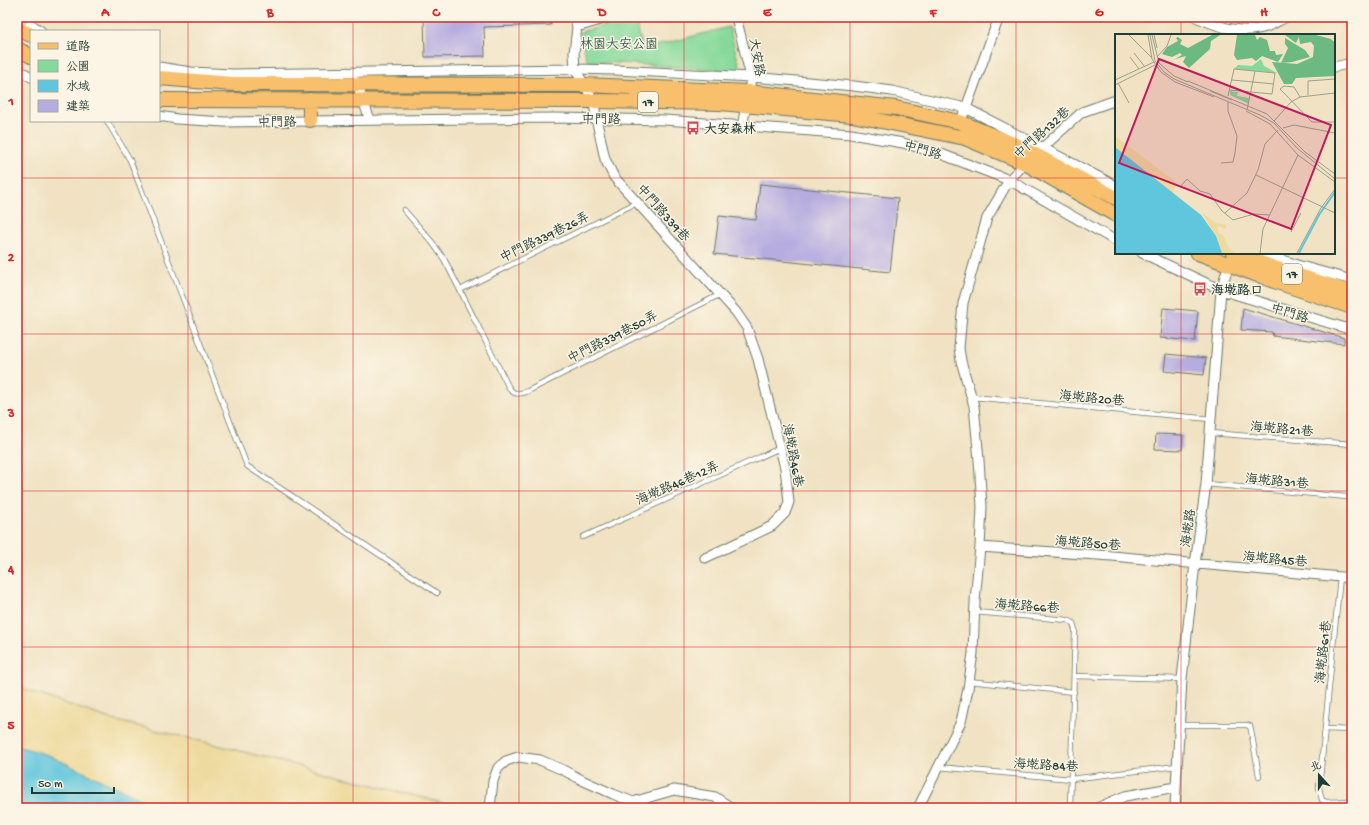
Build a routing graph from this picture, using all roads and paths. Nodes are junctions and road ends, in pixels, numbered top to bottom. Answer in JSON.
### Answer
{"nodes":[{"id":1,"x":575,"y":17,"type":"edge"},
{"id":2,"x":610,"y":17,"type":"edge"},
{"id":3,"x":736,"y":17,"type":"edge"},
{"id":4,"x":999,"y":17,"type":"edge"},
{"id":5,"x":1196,"y":17,"type":"edge"},
{"id":6,"x":1286,"y":17,"type":"edge"},
{"id":7,"x":19,"y":23,"type":"edge"},
{"id":8,"x":577,"y":27,"type":"junction"},
{"id":9,"x":38,"y":30,"type":"edge"},
{"id":10,"x":30,"y":34,"type":"edge"},
{"id":11,"x":17,"y":49,"type":"edge"},
{"id":12,"x":30,"y":56,"type":"edge"},
{"id":13,"x":1352,"y":63,"type":"edge"},
{"id":14,"x":160,"y":67,"type":"edge"},
{"id":15,"x":1335,"y":67,"type":"edge"},
{"id":16,"x":17,"y":68,"type":"edge"},
{"id":17,"x":575,"y":69,"type":"junction"},
{"id":18,"x":30,"y":76,"type":"edge"},
{"id":19,"x":751,"y":77,"type":"junction"},
{"id":20,"x":160,"y":78,"type":"edge"},
{"id":21,"x":355,"y":79,"type":"junction"},
{"id":22,"x":584,"y":85,"type":"junction"},
{"id":23,"x":749,"y":92,"type":"junction"},
{"id":24,"x":160,"y":100,"type":"edge"},
{"id":25,"x":310,"y":100,"type":"junction"},
{"id":26,"x":363,"y":100,"type":"junction"},
{"id":27,"x":1115,"y":100,"type":"edge"},
{"id":28,"x":594,"y":101,"type":"junction"},
{"id":29,"x":746,"y":106,"type":"junction"},
{"id":30,"x":966,"y":108,"type":"junction"},
{"id":31,"x":160,"y":116,"type":"edge"},
{"id":32,"x":596,"y":118,"type":"junction"},
{"id":33,"x":310,"y":120,"type":"junction"},
{"id":34,"x":370,"y":120,"type":"junction"},
{"id":35,"x":108,"y":122,"type":"edge"},
{"id":36,"x":960,"y":122,"type":"junction"},
{"id":37,"x":742,"y":126,"type":"junction"},
{"id":38,"x":1034,"y":155,"type":"junction"},
{"id":39,"x":1009,"y":180,"type":"junction"},
{"id":40,"x":1115,"y":186,"type":"edge"},
{"id":41,"x":1115,"y":197,"type":"edge"},
{"id":42,"x":638,"y":202,"type":"junction"},
{"id":43,"x":404,"y":210,"type":"dead end"},
{"id":44,"x":1115,"y":214,"type":"edge"},
{"id":45,"x":1115,"y":240,"type":"edge"},
{"id":46,"x":1144,"y":254,"type":"edge"},
{"id":47,"x":1206,"y":254,"type":"edge"},
{"id":48,"x":1266,"y":254,"type":"edge"},
{"id":49,"x":1231,"y":257,"type":"edge"},
{"id":50,"x":1352,"y":280,"type":"edge"},
{"id":51,"x":460,"y":290,"type":"junction"},
{"id":52,"x":1221,"y":290,"type":"junction"},
{"id":53,"x":1352,"y":293,"type":"edge"},
{"id":54,"x":721,"y":294,"type":"junction"},
{"id":55,"x":1352,"y":307,"type":"edge"},
{"id":56,"x":1352,"y":330,"type":"edge"},
{"id":57,"x":758,"y":359,"type":"joint"},
{"id":58,"x":972,"y":397,"type":"junction"},
{"id":59,"x":1211,"y":419,"type":"junction"},
{"id":60,"x":1210,"y":433,"type":"junction"},
{"id":61,"x":1352,"y":444,"type":"edge"},
{"id":62,"x":780,"y":448,"type":"junction"},
{"id":63,"x":1206,"y":484,"type":"junction"},
{"id":64,"x":1347,"y":497,"type":"dead end"},
{"id":65,"x":583,"y":537,"type":"dead end"},
{"id":66,"x":980,"y":547,"type":"junction"},
{"id":67,"x":705,"y":558,"type":"dead end"},
{"id":68,"x":1195,"y":564,"type":"junction"},
{"id":69,"x":1340,"y":577,"type":"junction"},
{"id":70,"x":1352,"y":578,"type":"edge"},
{"id":71,"x":436,"y":593,"type":"dead end"},
{"id":72,"x":974,"y":612,"type":"junction"},
{"id":73,"x":1074,"y":676,"type":"junction"},
{"id":74,"x":1182,"y":679,"type":"junction"},
{"id":75,"x":969,"y":681,"type":"junction"},
{"id":76,"x":1074,"y":692,"type":"junction"},
{"id":77,"x":1180,"y":725,"type":"junction"},
{"id":78,"x":1325,"y":728,"type":"junction"},
{"id":79,"x":1352,"y":730,"type":"edge"},
{"id":80,"x":1177,"y":766,"type":"junction"},
{"id":81,"x":938,"y":767,"type":"junction"},
{"id":82,"x":1259,"y":776,"type":"dead end"},
{"id":83,"x":1071,"y":779,"type":"junction"},
{"id":84,"x":1176,"y":787,"type":"junction"},
{"id":85,"x":1352,"y":801,"type":"edge"},
{"id":86,"x":490,"y":808,"type":"edge"},
{"id":87,"x":732,"y":808,"type":"edge"},
{"id":88,"x":918,"y":808,"type":"edge"},
{"id":89,"x":1070,"y":808,"type":"edge"},
{"id":90,"x":1097,"y":808,"type":"edge"},
{"id":91,"x":1175,"y":808,"type":"edge"}],
"edges":[{"from":1,"to":8,"type":"street"},
{"from":2,"to":8,"type":"street"},
{"from":3,"to":19,"type":"street","name":"大安路"},
{"from":4,"to":30,"type":"street"},
{"from":5,"to":6,"type":"street"},
{"from":7,"to":9,"type":"street"},
{"from":7,"to":10,"type":"main road"},
{"from":8,"to":17,"type":"street"},
{"from":11,"to":12,"type":"main road"},
{"from":13,"to":15,"type":"street"},
{"from":14,"to":21,"type":"street","name":"中門路"},
{"from":16,"to":18,"type":"street"},
{"from":17,"to":19,"type":"street","name":"中門路"},
{"from":17,"to":21,"type":"street","name":"中門路"},
{"from":17,"to":22,"type":"street","name":"中門路339巷"},
{"from":19,"to":23,"type":"street","name":"大安路"},
{"from":19,"to":30,"type":"street","name":"中門路"},
{"from":20,"to":21,"type":"main road","name":"中門路","number":"17"},
{"from":21,"to":22,"type":"main road","name":"中門路","number":"17"},
{"from":21,"to":26,"type":"street"},
{"from":22,"to":23,"type":"main road","name":"中門路","number":"17"},
{"from":22,"to":28,"type":"street","name":"中門路339巷"},
{"from":23,"to":29,"type":"street","name":"大安路"},
{"from":23,"to":36,"type":"main road","name":"中門路","number":"17"},
{"from":24,"to":25,"type":"main road","name":"中門路","number":"17"},
{"from":25,"to":26,"type":"main road","name":"中門路","number":"17"},
{"from":25,"to":33,"type":"main road"},
{"from":26,"to":28,"type":"main road","name":"中門路","number":"17"},
{"from":26,"to":34,"type":"street"},
{"from":27,"to":38,"type":"street","name":"中門路132巷"},
{"from":28,"to":29,"type":"main road","name":"中門路","number":"17"},
{"from":28,"to":32,"type":"street","name":"中門路339巷"},
{"from":29,"to":37,"type":"street","name":"大安路"},
{"from":29,"to":38,"type":"main road","name":"中門路","number":"17"},
{"from":30,"to":36,"type":"street"},
{"from":30,"to":38,"type":"street","name":"中門路"},
{"from":31,"to":33,"type":"street","name":"中門路"},
{"from":32,"to":34,"type":"street","name":"中門路"},
{"from":32,"to":37,"type":"street","name":"中門路"},
{"from":32,"to":42,"type":"street","name":"中門路339巷"},
{"from":33,"to":34,"type":"street","name":"中門路"},
{"from":35,"to":71,"type":"lane"},
{"from":36,"to":38,"type":"main road","name":"中門路","number":"17"},
{"from":37,"to":39,"type":"street","name":"中門路"},
{"from":38,"to":39,"type":"street","name":"中門路132巷"},
{"from":38,"to":40,"type":"street","name":"中門路"},
{"from":38,"to":41,"type":"main road","name":"中門路","number":"17"},
{"from":38,"to":44,"type":"main road","name":"中門路","number":"17"},
{"from":39,"to":45,"type":"street","name":"中門路"},
{"from":39,"to":58,"type":"street","name":"中門路132巷"},
{"from":42,"to":51,"type":"lane","name":"中門路339巷26弄"},
{"from":42,"to":54,"type":"street","name":"中門路339巷"},
{"from":43,"to":51,"type":"lane"},
{"from":46,"to":52,"type":"street","name":"中門路"},
{"from":47,"to":49,"type":"main road","name":"中門路","number":"17"},
{"from":48,"to":50,"type":"street"},
{"from":49,"to":52,"type":"street","name":"海墘路"},
{"from":49,"to":53,"type":"main road","name":"中門路","number":"17"},
{"from":49,"to":55,"type":"main road","name":"中門路","number":"17"},
{"from":51,"to":54,"type":"lane","name":"中門路339巷50弄"},
{"from":52,"to":56,"type":"street","name":"中門路"},
{"from":52,"to":59,"type":"street","name":"海墘路"},
{"from":54,"to":57,"type":"street","name":"中門路339巷"},
{"from":57,"to":62,"type":"street","name":"海墘路46巷"},
{"from":58,"to":59,"type":"lane","name":"海墘路20巷"},
{"from":58,"to":66,"type":"street","name":"中門路132巷"},
{"from":59,"to":60,"type":"street","name":"海墘路"},
{"from":60,"to":61,"type":"lane","name":"海墘路21巷"},
{"from":60,"to":63,"type":"street","name":"海墘路"},
{"from":62,"to":65,"type":"lane","name":"海墘路46巷12弄"},
{"from":62,"to":67,"type":"street","name":"海墘路46巷"},
{"from":63,"to":64,"type":"lane","name":"海墘路31巷"},
{"from":63,"to":68,"type":"street","name":"海墘路"},
{"from":66,"to":68,"type":"street","name":"海墘路50巷"},
{"from":66,"to":72,"type":"street","name":"中門路132巷"},
{"from":68,"to":69,"type":"street","name":"海墘路45巷"},
{"from":68,"to":74,"type":"street","name":"海墘路"},
{"from":69,"to":70,"type":"street","name":"海墘路45巷"},
{"from":69,"to":78,"type":"lane","name":"海墘路61巷"},
{"from":72,"to":73,"type":"lane","name":"海墘路66巷"},
{"from":72,"to":75,"type":"street","name":"中門路132巷"},
{"from":73,"to":74,"type":"lane"},
{"from":73,"to":76,"type":"lane","name":"海墘路66巷"},
{"from":74,"to":77,"type":"street","name":"海墘路"},
{"from":75,"to":76,"type":"lane"},
{"from":75,"to":81,"type":"street","name":"中門路132巷"},
{"from":76,"to":83,"type":"lane","name":"海墘路66巷"},
{"from":77,"to":80,"type":"street","name":"海墘路"},
{"from":77,"to":82,"type":"lane"},
{"from":78,"to":79,"type":"lane"},
{"from":78,"to":85,"type":"lane","name":"海墘路61巷"},
{"from":80,"to":83,"type":"lane","name":"海墘路84巷"},
{"from":80,"to":84,"type":"street","name":"海墘路"},
{"from":81,"to":83,"type":"lane","name":"海墘路84巷"},
{"from":81,"to":88,"type":"street","name":"中門路132巷"},
{"from":83,"to":89,"type":"lane","name":"海墘路66巷"},
{"from":84,"to":90,"type":"street"},
{"from":84,"to":91,"type":"street","name":"海墘路"},
{"from":86,"to":87,"type":"street"}]}
